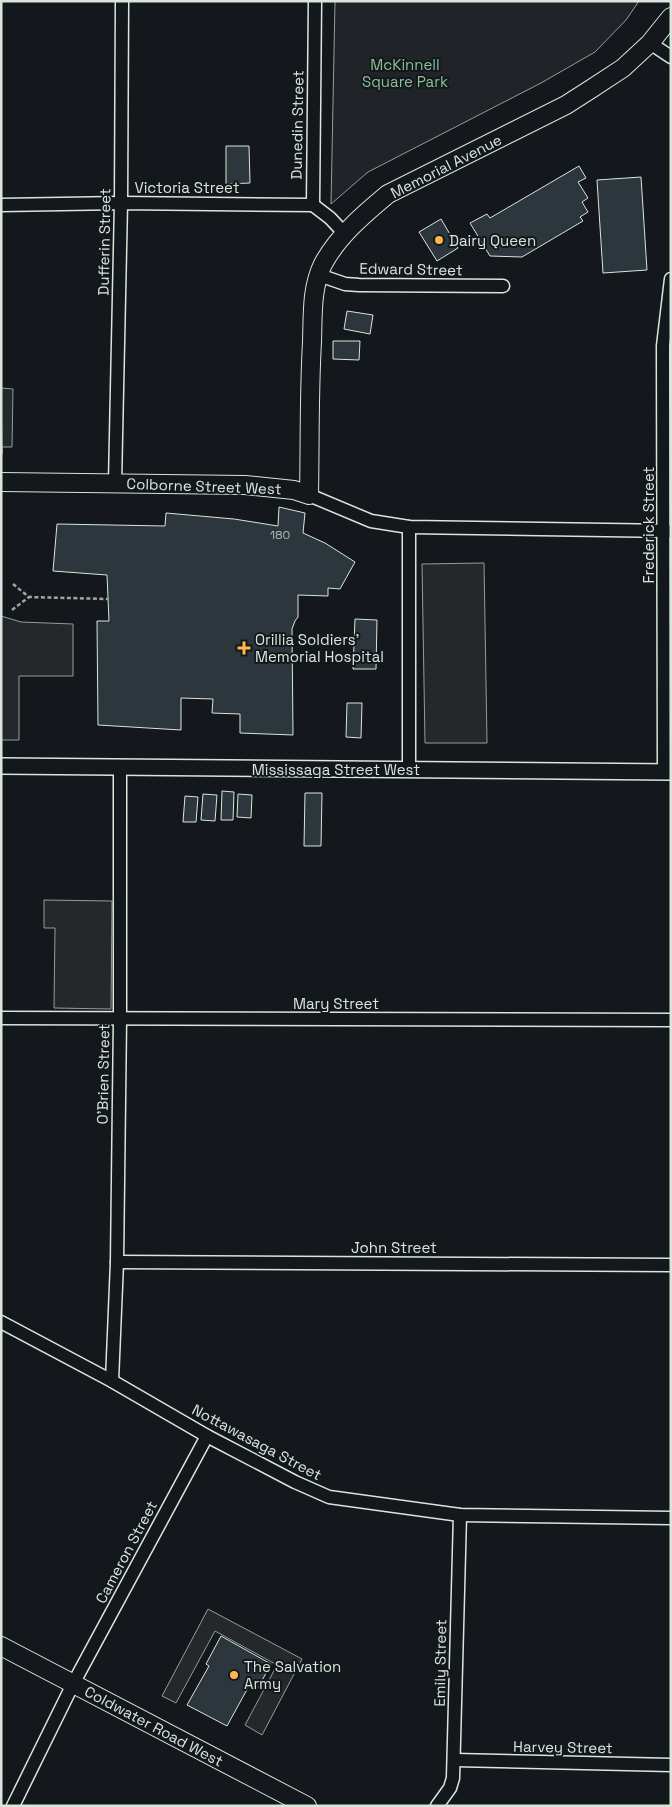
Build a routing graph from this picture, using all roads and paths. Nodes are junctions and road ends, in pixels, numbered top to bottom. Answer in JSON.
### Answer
{"nodes":[{"id":1,"x":122,"y":1,"type":"edge"},
{"id":2,"x":315,"y":1,"type":"edge"},
{"id":3,"x":671,"y":17,"type":"edge"},
{"id":4,"x":650,"y":43,"type":"junction"},
{"id":5,"x":671,"y":57,"type":"edge"},
{"id":6,"x":121,"y":203,"type":"junction"},
{"id":7,"x":1,"y":205,"type":"edge"},
{"id":8,"x":313,"y":205,"type":"junction"},
{"id":9,"x":345,"y":234,"type":"junction"},
{"id":10,"x":319,"y":275,"type":"junction"},
{"id":11,"x":671,"y":279,"type":"edge"},
{"id":12,"x":503,"y":286,"type":"dead end"},
{"id":13,"x":1,"y":482,"type":"edge"},
{"id":14,"x":115,"y":483,"type":"junction"},
{"id":15,"x":309,"y":495,"type":"junction"},
{"id":16,"x":409,"y":528,"type":"junction"},
{"id":17,"x":667,"y":530,"type":"edge"},
{"id":18,"x":13,"y":584,"type":"dead end"},
{"id":19,"x":28,"y":597,"type":"junction"},
{"id":20,"x":108,"y":599,"type":"dead end"},
{"id":21,"x":12,"y":610,"type":"dead end"},
{"id":22,"x":1,"y":766,"type":"edge"},
{"id":23,"x":120,"y":767,"type":"junction"},
{"id":24,"x":409,"y":769,"type":"junction"},
{"id":25,"x":667,"y":772,"type":"edge"},
{"id":26,"x":1,"y":1018,"type":"edge"},
{"id":27,"x":120,"y":1019,"type":"junction"},
{"id":28,"x":671,"y":1020,"type":"edge"},
{"id":29,"x":117,"y":1262,"type":"junction"},
{"id":30,"x":671,"y":1264,"type":"edge"},
{"id":31,"x":1,"y":1322,"type":"edge"},
{"id":32,"x":112,"y":1381,"type":"junction"},
{"id":33,"x":208,"y":1436,"type":"junction"},
{"id":34,"x":460,"y":1516,"type":"junction"},
{"id":35,"x":671,"y":1518,"type":"edge"},
{"id":36,"x":1,"y":1646,"type":"edge"},
{"id":37,"x":73,"y":1684,"type":"junction"},
{"id":38,"x":455,"y":1760,"type":"junction"},
{"id":39,"x":671,"y":1765,"type":"edge"},
{"id":40,"x":13,"y":1806,"type":"edge"},
{"id":41,"x":307,"y":1806,"type":"edge"},
{"id":42,"x":437,"y":1806,"type":"edge"}],
"edges":[{"from":1,"to":6,"type":"street","name":"Dufferin Street"},
{"from":2,"to":8,"type":"street","name":"Dunedin Street"},
{"from":3,"to":4,"type":"main road","name":"Memorial Avenue"},
{"from":4,"to":5,"type":"street"},
{"from":4,"to":9,"type":"main road","name":"Memorial Avenue"},
{"from":6,"to":7,"type":"street","name":"Victoria Street"},
{"from":6,"to":8,"type":"street","name":"Victoria Street"},
{"from":6,"to":14,"type":"street","name":"Dufferin Street"},
{"from":8,"to":9,"type":"street"},
{"from":9,"to":10,"type":"main road","name":"Memorial Avenue"},
{"from":10,"to":12,"type":"street","name":"Edward Street"},
{"from":10,"to":15,"type":"main road","name":"Memorial Avenue"},
{"from":11,"to":17,"type":"street","name":"Frederick Street"},
{"from":13,"to":14,"type":"main road","name":"Colborne Street West"},
{"from":14,"to":15,"type":"main road","name":"Colborne Street West"},
{"from":15,"to":16,"type":"street","name":"Colborne Street West"},
{"from":16,"to":17,"type":"street","name":"Colborne Street West"},
{"from":16,"to":24,"type":"street"},
{"from":17,"to":25,"type":"street","name":"Frederick Street"},
{"from":18,"to":19,"type":"path"},
{"from":19,"to":20,"type":"path"},
{"from":19,"to":21,"type":"path"},
{"from":22,"to":23,"type":"street","name":"Mississaga Street West"},
{"from":23,"to":24,"type":"street","name":"Mississaga Street West"},
{"from":23,"to":27,"type":"street","name":"O'Brien Street"},
{"from":24,"to":25,"type":"street","name":"Mississaga Street West"},
{"from":26,"to":27,"type":"street","name":"Mary Street"},
{"from":27,"to":28,"type":"street","name":"Mary Street"},
{"from":27,"to":29,"type":"street","name":"O'Brien Street"},
{"from":29,"to":30,"type":"street","name":"John Street"},
{"from":29,"to":32,"type":"street","name":"O'Brien Street"},
{"from":31,"to":32,"type":"street","name":"Nottawasaga Street"},
{"from":32,"to":33,"type":"street","name":"Nottawasaga Street"},
{"from":33,"to":34,"type":"street","name":"Nottawasaga Street"},
{"from":33,"to":37,"type":"street","name":"Cameron Street"},
{"from":34,"to":35,"type":"street","name":"Nottawasaga Street"},
{"from":34,"to":38,"type":"street","name":"Emily Street"},
{"from":36,"to":37,"type":"main road","name":"Coldwater Road West"},
{"from":37,"to":40,"type":"street","name":"Cameron Street"},
{"from":37,"to":41,"type":"main road","name":"Coldwater Road West"},
{"from":38,"to":39,"type":"street","name":"Harvey Street"},
{"from":38,"to":42,"type":"street","name":"Emily Street"}]}
